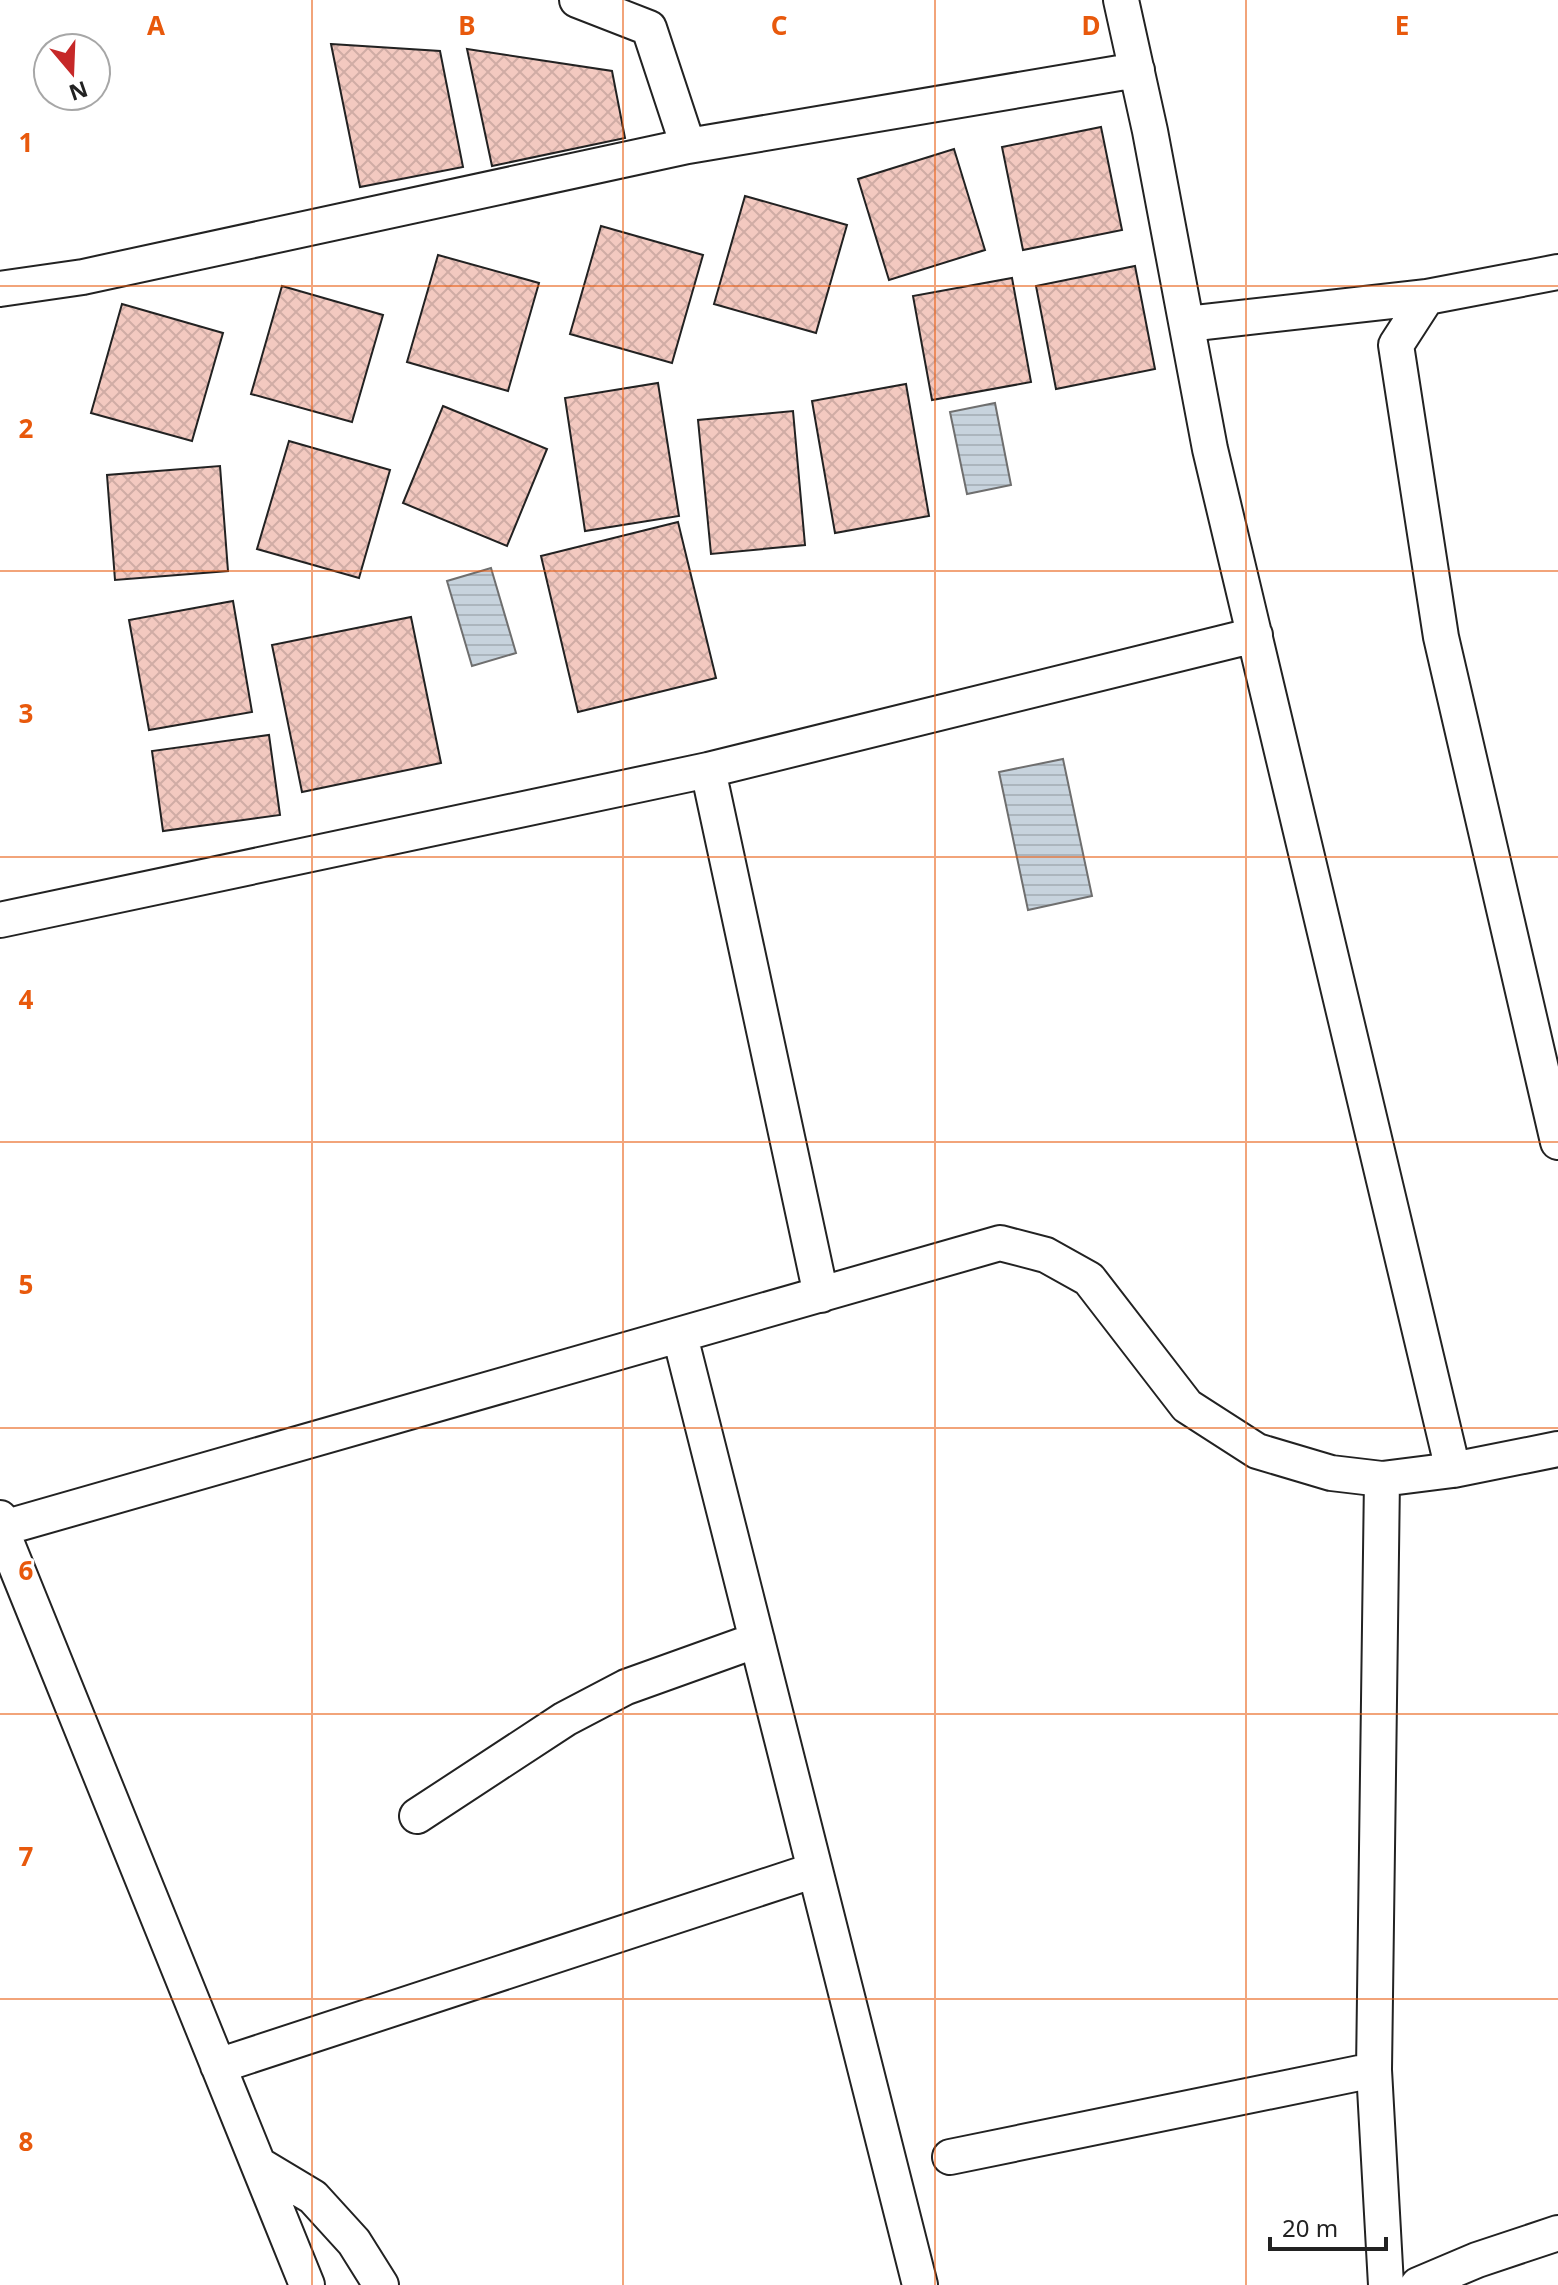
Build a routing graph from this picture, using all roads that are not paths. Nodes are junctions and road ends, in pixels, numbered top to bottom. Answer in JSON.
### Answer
{"nodes":[{"id":1,"x":1121,"y":0,"type":"edge"},
{"id":2,"x":584,"y":1,"type":"edge"},
{"id":3,"x":1137,"y":70,"type":"junction"},
{"id":4,"x":688,"y":146,"type":"junction"},
{"id":5,"x":1558,"y":272,"type":"edge"},
{"id":6,"x":0,"y":289,"type":"edge"},
{"id":7,"x":1427,"y":297,"type":"junction"},
{"id":8,"x":1187,"y":324,"type":"junction"},
{"id":9,"x":1255,"y":635,"type":"junction"},
{"id":10,"x":708,"y":770,"type":"junction"},
{"id":11,"x":0,"y":920,"type":"edge"},
{"id":12,"x":1558,"y":1142,"type":"edge"},
{"id":13,"x":821,"y":1295,"type":"junction"},
{"id":14,"x":680,"y":1336,"type":"junction"},
{"id":15,"x":1558,"y":1449,"type":"edge"},
{"id":16,"x":1453,"y":1470,"type":"junction"},
{"id":17,"x":1382,"y":1479,"type":"junction"},
{"id":18,"x":0,"y":1518,"type":"edge"},
{"id":19,"x":0,"y":1529,"type":"edge"},
{"id":20,"x":757,"y":1640,"type":"junction"},
{"id":21,"x":417,"y":1816,"type":"dead end"},
{"id":22,"x":815,"y":1870,"type":"junction"},
{"id":23,"x":218,"y":2066,"type":"junction"},
{"id":24,"x":1374,"y":2070,"type":"junction"},
{"id":25,"x":950,"y":2157,"type":"dead end"},
{"id":26,"x":258,"y":2164,"type":"junction"},
{"id":27,"x":1558,"y":2233,"type":"edge"},
{"id":28,"x":307,"y":2285,"type":"edge"},
{"id":29,"x":381,"y":2285,"type":"edge"},
{"id":30,"x":920,"y":2285,"type":"edge"},
{"id":31,"x":1386,"y":2285,"type":"edge"},
{"id":32,"x":1418,"y":2285,"type":"edge"}],
"edges":[{"from":1,"to":3,"type":"street"},
{"from":2,"to":4,"type":"street"},
{"from":3,"to":4,"type":"street"},
{"from":3,"to":8,"type":"street"},
{"from":4,"to":6,"type":"street"},
{"from":5,"to":7,"type":"street"},
{"from":7,"to":8,"type":"street"},
{"from":7,"to":12,"type":"street"},
{"from":8,"to":9,"type":"street"},
{"from":9,"to":10,"type":"street"},
{"from":9,"to":16,"type":"street"},
{"from":10,"to":11,"type":"street"},
{"from":10,"to":13,"type":"street"},
{"from":13,"to":14,"type":"street"},
{"from":13,"to":17,"type":"street"},
{"from":14,"to":19,"type":"street"},
{"from":14,"to":20,"type":"street"},
{"from":15,"to":16,"type":"street"},
{"from":16,"to":17,"type":"street"},
{"from":17,"to":24,"type":"street"},
{"from":18,"to":19,"type":"street"},
{"from":19,"to":23,"type":"street"},
{"from":20,"to":21,"type":"street"},
{"from":20,"to":22,"type":"street"},
{"from":22,"to":23,"type":"street"},
{"from":22,"to":30,"type":"street"},
{"from":23,"to":26,"type":"street"},
{"from":24,"to":25,"type":"street"},
{"from":24,"to":31,"type":"street"},
{"from":26,"to":28,"type":"street"},
{"from":26,"to":29,"type":"street"},
{"from":27,"to":32,"type":"street"}]}
